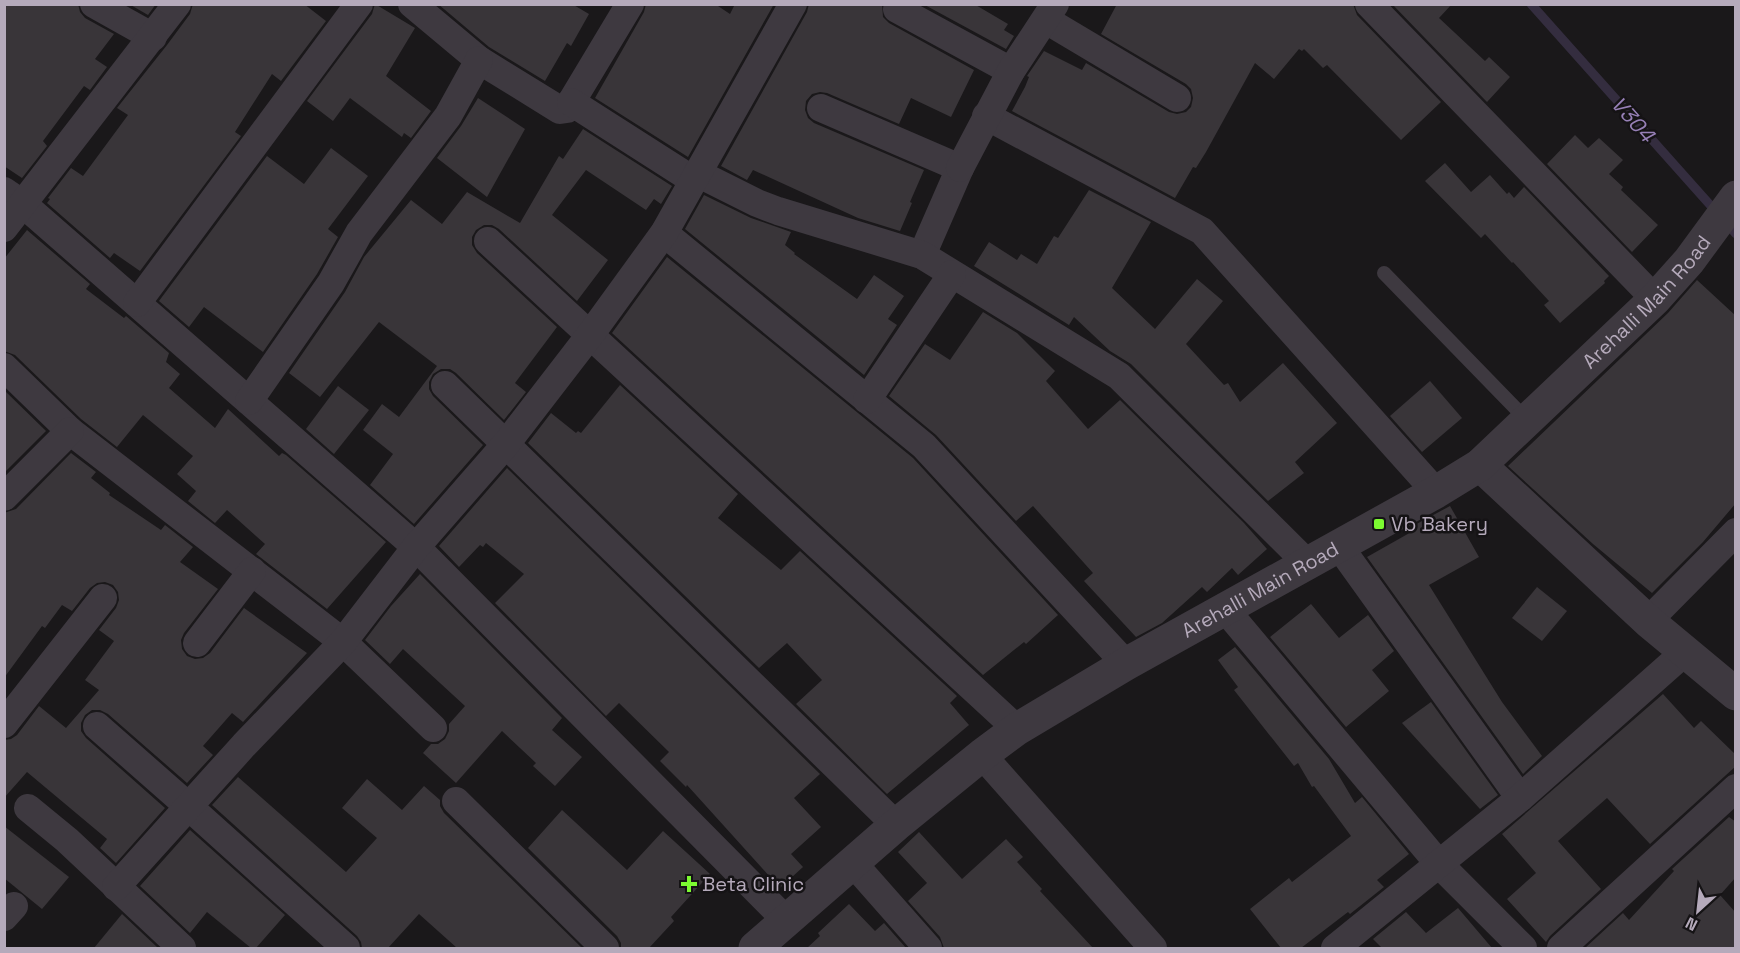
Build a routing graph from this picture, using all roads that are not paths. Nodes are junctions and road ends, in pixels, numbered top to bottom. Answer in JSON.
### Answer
{"nodes":[{"id":1,"x":94,"y":4,"type":"edge"},
{"id":2,"x":177,"y":4,"type":"edge"},
{"id":3,"x":359,"y":4,"type":"edge"},
{"id":4,"x":411,"y":4,"type":"edge"},
{"id":5,"x":630,"y":4,"type":"edge"},
{"id":6,"x":793,"y":4,"type":"edge"},
{"id":7,"x":1369,"y":4,"type":"edge"},
{"id":8,"x":897,"y":9,"type":"dead end"},
{"id":9,"x":1051,"y":12,"type":"edge"},
{"id":10,"x":153,"y":37,"type":"junction"},
{"id":11,"x":479,"y":60,"type":"junction"},
{"id":12,"x":1011,"y":71,"type":"junction"},
{"id":13,"x":1177,"y":98,"type":"dead end"},
{"id":14,"x":571,"y":102,"type":"junction"},
{"id":15,"x":821,"y":108,"type":"dead end"},
{"id":16,"x":986,"y":116,"type":"junction"},
{"id":17,"x":960,"y":168,"type":"junction"},
{"id":18,"x":695,"y":177,"type":"junction"},
{"id":19,"x":14,"y":197,"type":"edge"},
{"id":20,"x":1736,"y":197,"type":"edge"},
{"id":21,"x":4,"y":228,"type":"edge"},
{"id":22,"x":664,"y":233,"type":"junction"},
{"id":23,"x":488,"y":241,"type":"dead end"},
{"id":24,"x":922,"y":255,"type":"junction"},
{"id":25,"x":1384,"y":273,"type":"dead end"},
{"id":26,"x":952,"y":274,"type":"junction"},
{"id":27,"x":1655,"y":299,"type":"junction"},
{"id":28,"x":137,"y":303,"type":"junction"},
{"id":29,"x":590,"y":335,"type":"junction"},
{"id":30,"x":4,"y":368,"type":"edge"},
{"id":31,"x":445,"y":385,"type":"dead end"},
{"id":32,"x":867,"y":400,"type":"junction"},
{"id":33,"x":249,"y":401,"type":"junction"},
{"id":34,"x":1527,"y":421,"type":"junction"},
{"id":35,"x":70,"y":431,"type":"junction"},
{"id":36,"x":506,"y":444,"type":"junction"},
{"id":37,"x":1480,"y":465,"type":"junction"},
{"id":38,"x":1436,"y":492,"type":"junction"},
{"id":39,"x":4,"y":497,"type":"edge"},
{"id":40,"x":1736,"y":532,"type":"edge"},
{"id":41,"x":1340,"y":546,"type":"junction"},
{"id":42,"x":416,"y":547,"type":"junction"},
{"id":43,"x":1307,"y":563,"type":"junction"},
{"id":44,"x":252,"y":572,"type":"junction"},
{"id":45,"x":103,"y":598,"type":"dead end"},
{"id":46,"x":1225,"y":609,"type":"junction"},
{"id":47,"x":1647,"y":621,"type":"junction"},
{"id":48,"x":343,"y":642,"type":"junction"},
{"id":49,"x":197,"y":643,"type":"dead end"},
{"id":50,"x":1685,"y":652,"type":"junction"},
{"id":51,"x":1126,"y":664,"type":"junction"},
{"id":52,"x":1736,"y":694,"type":"edge"},
{"id":53,"x":4,"y":724,"type":"edge"},
{"id":54,"x":97,"y":726,"type":"dead end"},
{"id":55,"x":433,"y":728,"type":"dead end"},
{"id":56,"x":1017,"y":729,"type":"junction"},
{"id":57,"x":982,"y":755,"type":"junction"},
{"id":58,"x":1736,"y":788,"type":"edge"},
{"id":59,"x":1520,"y":798,"type":"junction"},
{"id":60,"x":456,"y":801,"type":"dead end"},
{"id":61,"x":188,"y":806,"type":"junction"},
{"id":62,"x":28,"y":808,"type":"dead end"},
{"id":63,"x":896,"y":825,"type":"junction"},
{"id":64,"x":853,"y":863,"type":"junction"},
{"id":65,"x":1439,"y":864,"type":"junction"},
{"id":66,"x":116,"y":887,"type":"junction"},
{"id":67,"x":787,"y":921,"type":"junction"},
{"id":68,"x":182,"y":948,"type":"edge"},
{"id":69,"x":346,"y":948,"type":"edge"},
{"id":70,"x":605,"y":948,"type":"edge"},
{"id":71,"x":755,"y":948,"type":"edge"},
{"id":72,"x":928,"y":948,"type":"edge"},
{"id":73,"x":1153,"y":948,"type":"edge"},
{"id":74,"x":1335,"y":948,"type":"edge"},
{"id":75,"x":1523,"y":948,"type":"edge"},
{"id":76,"x":1562,"y":948,"type":"edge"}],
"edges":[{"from":1,"to":10,"type":"street"},
{"from":2,"to":10,"type":"street"},
{"from":3,"to":28,"type":"street"},
{"from":4,"to":11,"type":"street"},
{"from":5,"to":14,"type":"street"},
{"from":6,"to":18,"type":"street"},
{"from":7,"to":27,"type":"street"},
{"from":8,"to":12,"type":"street"},
{"from":9,"to":12,"type":"street"},
{"from":9,"to":13,"type":"street"},
{"from":10,"to":19,"type":"street"},
{"from":11,"to":14,"type":"street"},
{"from":11,"to":33,"type":"street"},
{"from":12,"to":16,"type":"street"},
{"from":14,"to":18,"type":"street"},
{"from":15,"to":17,"type":"street"},
{"from":16,"to":17,"type":"street"},
{"from":16,"to":38,"type":"street"},
{"from":17,"to":24,"type":"street"},
{"from":18,"to":22,"type":"street"},
{"from":18,"to":24,"type":"street"},
{"from":19,"to":21,"type":"street"},
{"from":19,"to":28,"type":"street"},
{"from":20,"to":27,"type":"street","name":"Arehalli Main Road"},
{"from":22,"to":29,"type":"street"},
{"from":22,"to":32,"type":"street"},
{"from":23,"to":29,"type":"street"},
{"from":24,"to":26,"type":"street"},
{"from":25,"to":34,"type":"lane"},
{"from":26,"to":32,"type":"street"},
{"from":26,"to":43,"type":"street"},
{"from":27,"to":34,"type":"street","name":"Arehalli Main Road"},
{"from":28,"to":33,"type":"street"},
{"from":29,"to":36,"type":"street"},
{"from":29,"to":56,"type":"street"},
{"from":30,"to":35,"type":"street"},
{"from":31,"to":36,"type":"street"},
{"from":32,"to":51,"type":"street"},
{"from":33,"to":42,"type":"street"},
{"from":34,"to":37,"type":"street","name":"Arehalli Main Road"},
{"from":35,"to":39,"type":"street"},
{"from":35,"to":44,"type":"street"},
{"from":36,"to":42,"type":"street"},
{"from":36,"to":63,"type":"street"},
{"from":37,"to":38,"type":"street","name":"Arehalli Main Road"},
{"from":37,"to":47,"type":"street"},
{"from":38,"to":41,"type":"street","name":"Arehalli Main Road"},
{"from":40,"to":47,"type":"street"},
{"from":41,"to":43,"type":"street","name":"Arehalli Main Road"},
{"from":41,"to":59,"type":"street"},
{"from":42,"to":48,"type":"street"},
{"from":42,"to":67,"type":"street"},
{"from":43,"to":46,"type":"street","name":"Arehalli Main Road"},
{"from":44,"to":48,"type":"street"},
{"from":44,"to":49,"type":"street"},
{"from":45,"to":53,"type":"street"},
{"from":46,"to":51,"type":"street","name":"Arehalli Main Road"},
{"from":46,"to":65,"type":"street"},
{"from":47,"to":50,"type":"street"},
{"from":48,"to":55,"type":"street"},
{"from":48,"to":61,"type":"street"},
{"from":50,"to":52,"type":"street"},
{"from":50,"to":59,"type":"street"},
{"from":51,"to":56,"type":"street","name":"Arehalli Main Road"},
{"from":54,"to":61,"type":"street"},
{"from":56,"to":57,"type":"street","name":"Arehalli Main Road"},
{"from":57,"to":63,"type":"street","name":"Arehalli Main Road"},
{"from":57,"to":73,"type":"street"},
{"from":58,"to":76,"type":"street"},
{"from":59,"to":65,"type":"street"},
{"from":60,"to":70,"type":"street"},
{"from":61,"to":66,"type":"street"},
{"from":61,"to":69,"type":"street"},
{"from":62,"to":66,"type":"street"},
{"from":63,"to":64,"type":"street","name":"Arehalli Main Road"},
{"from":64,"to":67,"type":"street","name":"Arehalli Main Road"},
{"from":64,"to":72,"type":"street"},
{"from":65,"to":74,"type":"street"},
{"from":65,"to":75,"type":"street"},
{"from":66,"to":68,"type":"street"},
{"from":67,"to":71,"type":"street","name":"Arehalli Main Road"}]}
